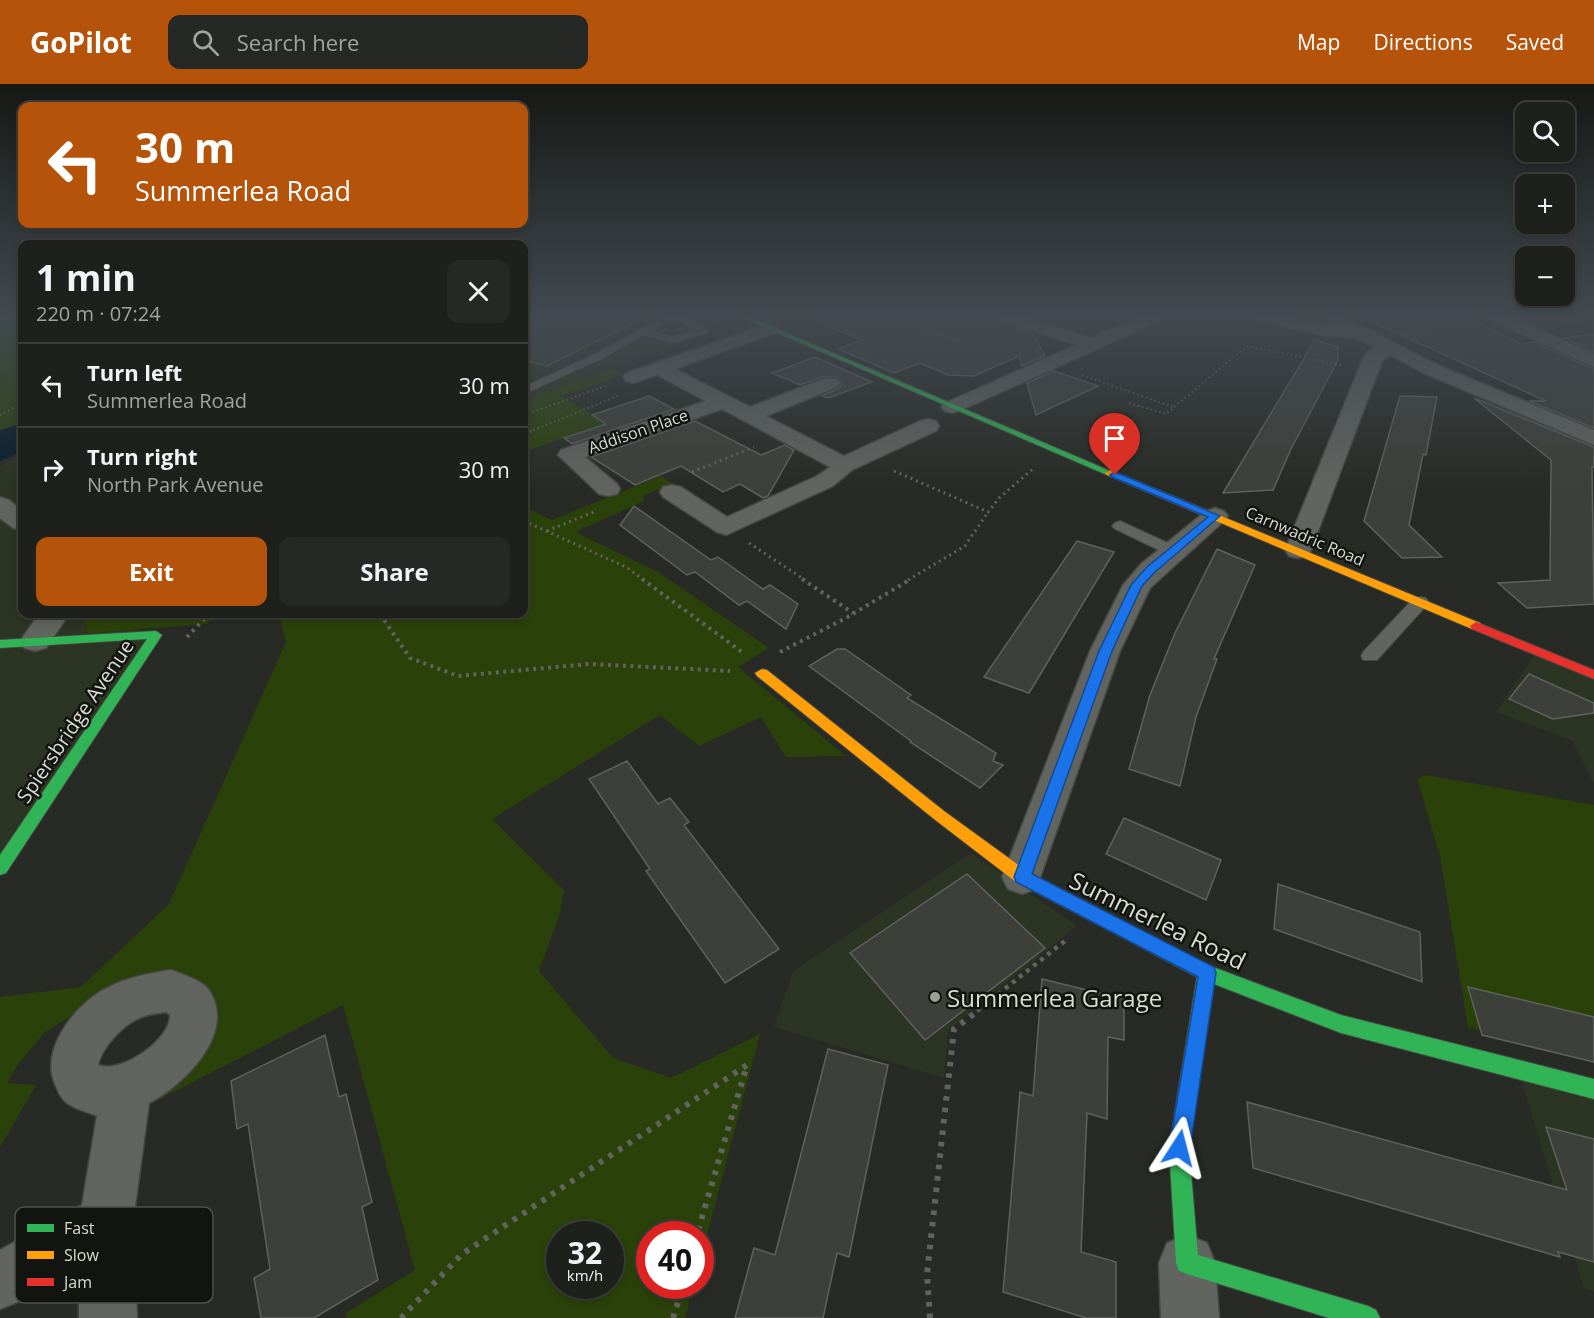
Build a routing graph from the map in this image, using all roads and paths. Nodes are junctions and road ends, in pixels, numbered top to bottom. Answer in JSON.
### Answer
{"nodes":[{"id":1,"x":565,"y":373,"type":"edge"},
{"id":2,"x":661,"y":373,"type":"edge"},
{"id":3,"x":664,"y":373,"type":"edge"},
{"id":4,"x":666,"y":373,"type":"edge"},
{"id":5,"x":871,"y":373,"type":"edge"},
{"id":6,"x":1030,"y":373,"type":"edge"},
{"id":7,"x":1075,"y":373,"type":"edge"},
{"id":8,"x":1215,"y":373,"type":"edge"},
{"id":9,"x":1367,"y":373,"type":"edge"},
{"id":10,"x":1440,"y":373,"type":"edge"},
{"id":11,"x":633,"y":377,"type":"joint"},
{"id":12,"x":528,"y":381,"type":"edge"},
{"id":13,"x":544,"y":383,"type":"junction"},
{"id":14,"x":830,"y":383,"type":"dead end"},
{"id":15,"x":528,"y":389,"type":"edge"},
{"id":16,"x":723,"y":402,"type":"junction"},
{"id":17,"x":1129,"y":403,"type":"dead end"},
{"id":18,"x":18,"y":405,"type":"edge"},
{"id":19,"x":952,"y":407,"type":"junction"},
{"id":20,"x":1173,"y":407,"type":"junction"},
{"id":21,"x":528,"y":414,"type":"edge"},
{"id":22,"x":0,"y":415,"type":"edge"},
{"id":23,"x":749,"y":415,"type":"junction"},
{"id":24,"x":928,"y":426,"type":"dead end"},
{"id":25,"x":528,"y":432,"type":"edge"},
{"id":26,"x":1594,"y":438,"type":"edge"},
{"id":27,"x":1055,"y":450,"type":"junction"},
{"id":28,"x":853,"y":461,"type":"junction"},
{"id":29,"x":608,"y":489,"type":"dead end"},
{"id":30,"x":672,"y":492,"type":"dead end"},
{"id":31,"x":0,"y":505,"type":"edge"},
{"id":32,"x":988,"y":512,"type":"junction"},
{"id":33,"x":1215,"y":516,"type":"junction"},
{"id":34,"x":18,"y":520,"type":"edge"},
{"id":35,"x":528,"y":523,"type":"edge"},
{"id":36,"x":1120,"y":526,"type":"dead end"},
{"id":37,"x":726,"y":527,"type":"junction"},
{"id":38,"x":1298,"y":550,"type":"junction"},
{"id":39,"x":1173,"y":551,"type":"junction"},
{"id":40,"x":1420,"y":602,"type":"junction"},
{"id":41,"x":853,"y":613,"type":"junction"},
{"id":42,"x":51,"y":618,"type":"edge"},
{"id":43,"x":383,"y":618,"type":"edge"},
{"id":44,"x":35,"y":641,"type":"junction"},
{"id":45,"x":0,"y":644,"type":"edge"},
{"id":46,"x":1370,"y":656,"type":"dead end"},
{"id":47,"x":760,"y":668,"type":"junction"},
{"id":48,"x":1594,"y":675,"type":"edge"},
{"id":49,"x":0,"y":868,"type":"edge"},
{"id":50,"x":1022,"y":877,"type":"junction"},
{"id":51,"x":1096,"y":916,"type":"junction"},
{"id":52,"x":1207,"y":973,"type":"junction"},
{"id":53,"x":126,"y":1089,"type":"dead end"},
{"id":54,"x":1594,"y":1089,"type":"edge"},
{"id":55,"x":108,"y":1207,"type":"edge"},
{"id":56,"x":702,"y":1221,"type":"edge"},
{"id":57,"x":1187,"y":1263,"type":"junction"},
{"id":58,"x":15,"y":1273,"type":"edge"},
{"id":59,"x":0,"y":1281,"type":"edge"},
{"id":60,"x":678,"y":1299,"type":"edge"},
{"id":61,"x":108,"y":1303,"type":"edge"},
{"id":62,"x":108,"y":1318,"type":"edge"},
{"id":63,"x":401,"y":1318,"type":"edge"},
{"id":64,"x":673,"y":1318,"type":"edge"},
{"id":65,"x":930,"y":1318,"type":"edge"},
{"id":66,"x":1190,"y":1318,"type":"edge"},
{"id":67,"x":1368,"y":1318,"type":"edge"}],
"edges":[{"from":1,"to":13,"type":"lane"},
{"from":2,"to":11,"type":"street"},
{"from":3,"to":25,"type":"path"},
{"from":4,"to":16,"type":"street"},
{"from":5,"to":19,"type":"street","name":"Carnwadric Road"},
{"from":6,"to":19,"type":"street"},
{"from":7,"to":20,"type":"path"},
{"from":8,"to":20,"type":"path"},
{"from":9,"to":38,"type":"street"},
{"from":10,"to":26,"type":"street"},
{"from":11,"to":21,"type":"path"},
{"from":12,"to":13,"type":"lane"},
{"from":13,"to":15,"type":"lane"},
{"from":14,"to":23,"type":"street"},
{"from":16,"to":23,"type":"street"},
{"from":16,"to":29,"type":"street","name":"Addison Place"},
{"from":17,"to":20,"type":"path"},
{"from":18,"to":22,"type":"path"},
{"from":19,"to":27,"type":"street","name":"Carnwadric Road"},
{"from":23,"to":28,"type":"street"},
{"from":24,"to":28,"type":"street"},
{"from":27,"to":32,"type":"path"},
{"from":27,"to":33,"type":"street","name":"Carnwadric Road"},
{"from":28,"to":32,"type":"path"},
{"from":28,"to":37,"type":"street"},
{"from":30,"to":37,"type":"street"},
{"from":31,"to":34,"type":"street"},
{"from":32,"to":41,"type":"path"},
{"from":33,"to":38,"type":"street","name":"Carnwadric Road"},
{"from":33,"to":39,"type":"street"},
{"from":35,"to":47,"type":"path"},
{"from":36,"to":39,"type":"lane"},
{"from":37,"to":41,"type":"path"},
{"from":38,"to":40,"type":"street","name":"Carnwadric Road"},
{"from":39,"to":50,"type":"street"},
{"from":40,"to":46,"type":"lane"},
{"from":40,"to":48,"type":"street","name":"Carnwadric Road"},
{"from":41,"to":47,"type":"path"},
{"from":42,"to":44,"type":"street"},
{"from":43,"to":47,"type":"path"},
{"from":44,"to":45,"type":"street","name":"Spiersbridge Avenue"},
{"from":44,"to":49,"type":"street","name":"Spiersbridge Avenue"},
{"from":47,"to":50,"type":"street","name":"Summerlea Road"},
{"from":50,"to":51,"type":"street","name":"Summerlea Road"},
{"from":51,"to":52,"type":"street","name":"Summerlea Road"},
{"from":51,"to":65,"type":"path"},
{"from":52,"to":54,"type":"street","name":"Summerlea Road"},
{"from":52,"to":57,"type":"street"},
{"from":53,"to":55,"type":"street"},
{"from":56,"to":63,"type":"path"},
{"from":57,"to":66,"type":"street"},
{"from":57,"to":67,"type":"street"},
{"from":58,"to":59,"type":"street"},
{"from":60,"to":64,"type":"path"},
{"from":61,"to":62,"type":"street"}]}
